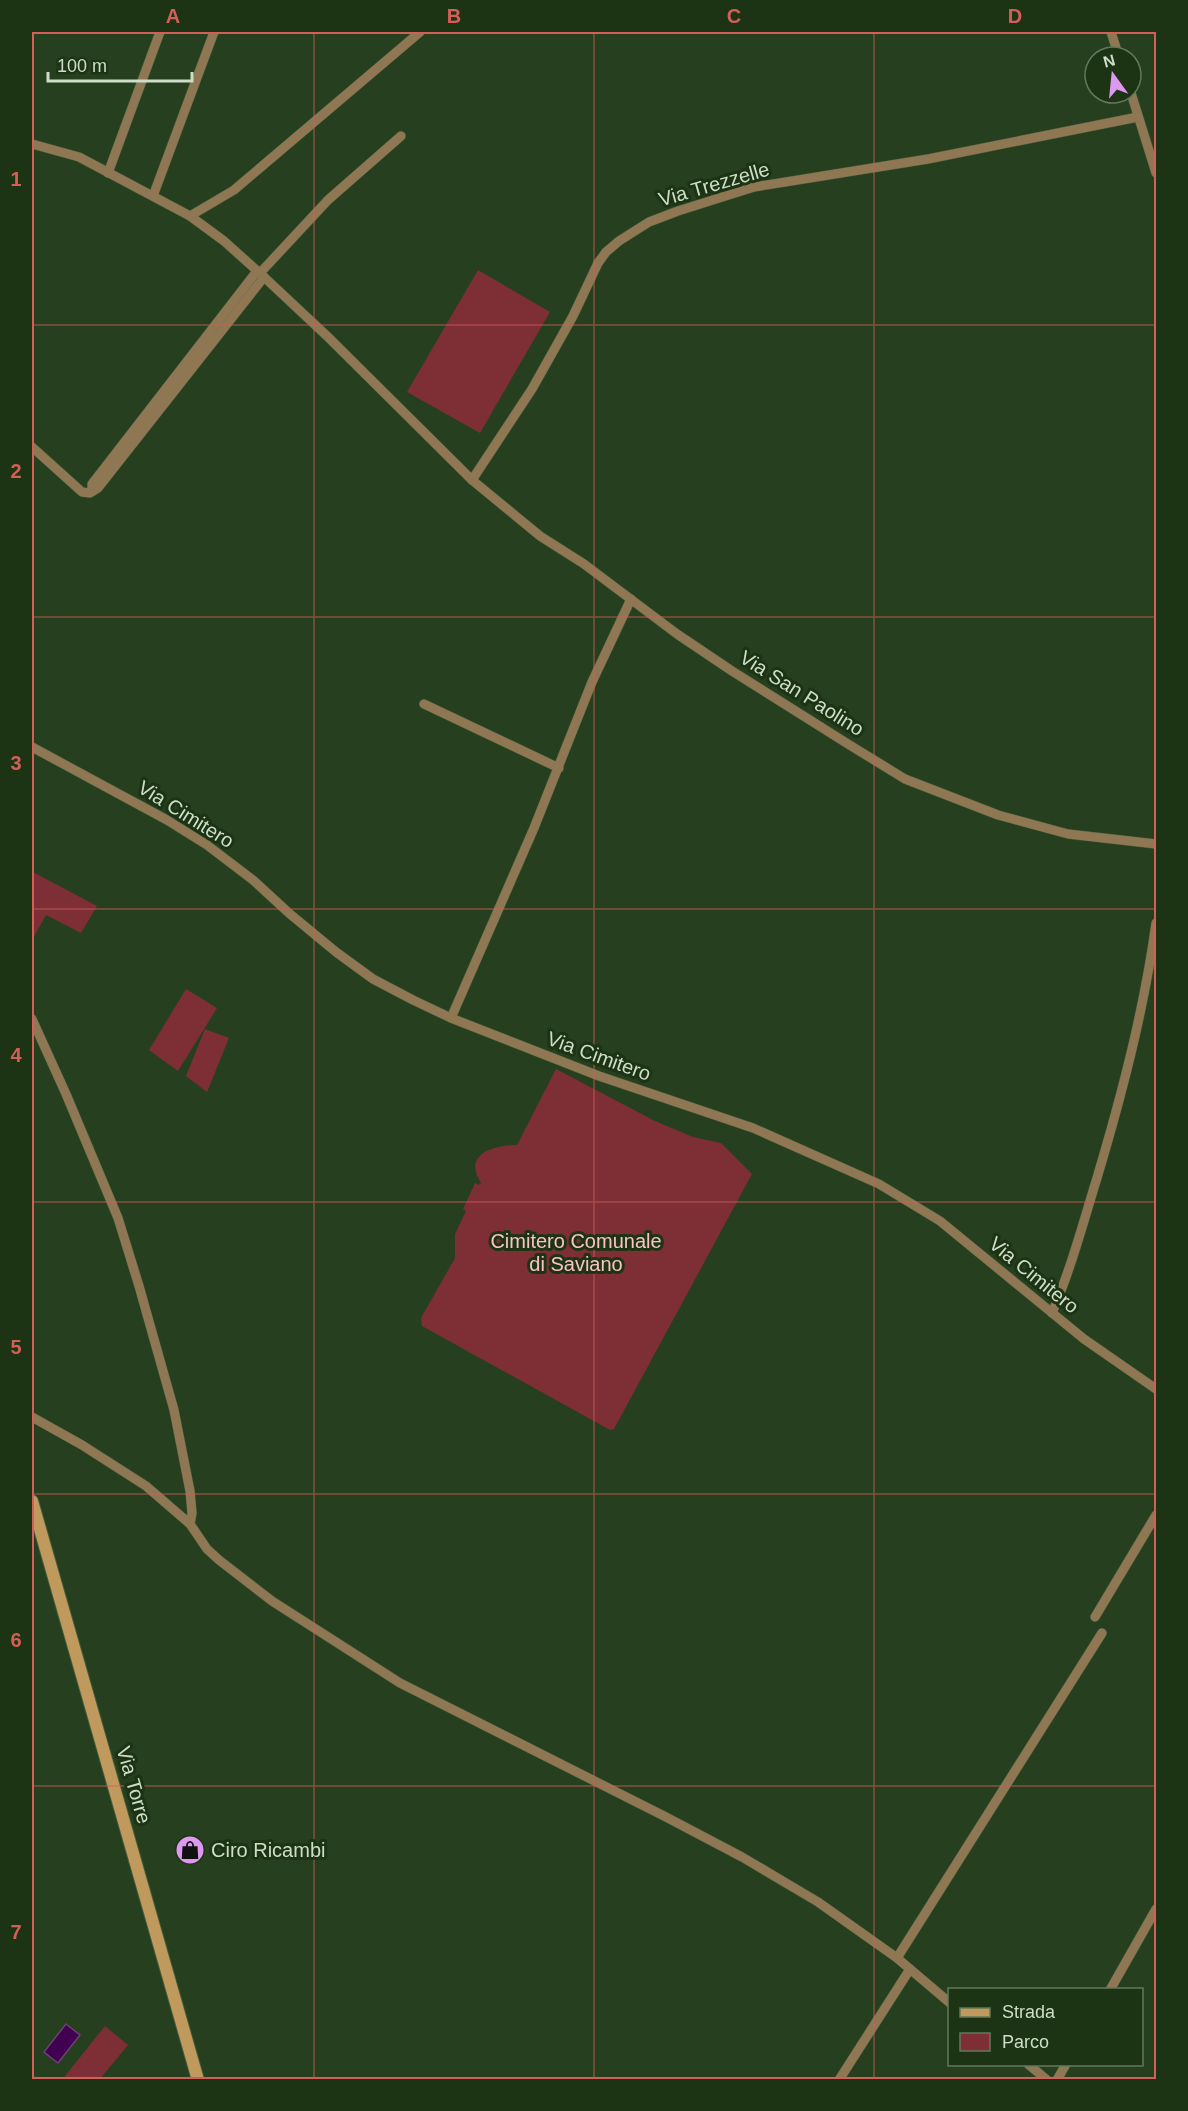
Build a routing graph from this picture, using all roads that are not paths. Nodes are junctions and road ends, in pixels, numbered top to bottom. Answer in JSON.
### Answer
{"nodes":[{"id":1,"x":160,"y":32,"type":"edge"},
{"id":2,"x":214,"y":32,"type":"edge"},
{"id":3,"x":420,"y":32,"type":"edge"},
{"id":4,"x":1134,"y":105,"type":"edge"},
{"id":5,"x":1138,"y":117,"type":"junction"},
{"id":6,"x":401,"y":136,"type":"dead end"},
{"id":7,"x":32,"y":144,"type":"edge"},
{"id":8,"x":108,"y":173,"type":"junction"},
{"id":9,"x":1156,"y":173,"type":"edge"},
{"id":10,"x":153,"y":196,"type":"junction"},
{"id":11,"x":190,"y":216,"type":"junction"},
{"id":12,"x":260,"y":273,"type":"junction"},
{"id":13,"x":32,"y":447,"type":"edge"},
{"id":14,"x":472,"y":480,"type":"junction"},
{"id":15,"x":631,"y":599,"type":"junction"},
{"id":16,"x":423,"y":704,"type":"dead end"},
{"id":17,"x":32,"y":747,"type":"edge"},
{"id":18,"x":559,"y":768,"type":"junction"},
{"id":19,"x":1156,"y":844,"type":"edge"},
{"id":20,"x":1156,"y":923,"type":"edge"},
{"id":21,"x":451,"y":1018,"type":"junction"},
{"id":22,"x":32,"y":1019,"type":"edge"},
{"id":23,"x":1052,"y":1312,"type":"junction"},
{"id":24,"x":1156,"y":1389,"type":"edge"},
{"id":25,"x":32,"y":1417,"type":"edge"},
{"id":26,"x":32,"y":1501,"type":"edge"},
{"id":27,"x":1156,"y":1515,"type":"edge"},
{"id":28,"x":190,"y":1524,"type":"junction"},
{"id":29,"x":1095,"y":1617,"type":"dead end"},
{"id":30,"x":1102,"y":1633,"type":"dead end"},
{"id":31,"x":1156,"y":1909,"type":"edge"},
{"id":32,"x":897,"y":1958,"type":"junction"},
{"id":33,"x":910,"y":1969,"type":"junction"},
{"id":34,"x":1111,"y":1988,"type":"edge"},
{"id":35,"x":948,"y":2001,"type":"edge"},
{"id":36,"x":1031,"y":2066,"type":"edge"},
{"id":37,"x":1065,"y":2066,"type":"edge"},
{"id":38,"x":198,"y":2079,"type":"edge"},
{"id":39,"x":839,"y":2079,"type":"edge"},
{"id":40,"x":1047,"y":2079,"type":"edge"},
{"id":41,"x":1057,"y":2079,"type":"edge"}],
"edges":[{"from":1,"to":8,"type":"street"},
{"from":2,"to":10,"type":"street"},
{"from":3,"to":11,"type":"street"},
{"from":4,"to":5,"type":"street"},
{"from":5,"to":9,"type":"street"},
{"from":5,"to":14,"type":"street","name":"Via Trezzelle"},
{"from":6,"to":12,"type":"street"},
{"from":7,"to":8,"type":"street","name":"Via San Paolino"},
{"from":8,"to":10,"type":"street","name":"Via San Paolino"},
{"from":10,"to":11,"type":"street","name":"Via San Paolino"},
{"from":11,"to":12,"type":"street","name":"Via San Paolino"},
{"from":12,"to":13,"type":"street"},
{"from":12,"to":14,"type":"street","name":"Via San Paolino"},
{"from":14,"to":15,"type":"street","name":"Via San Paolino"},
{"from":15,"to":18,"type":"street"},
{"from":15,"to":19,"type":"street","name":"Via San Paolino"},
{"from":16,"to":18,"type":"street"},
{"from":17,"to":21,"type":"street","name":"Via Cimitero"},
{"from":18,"to":21,"type":"street"},
{"from":20,"to":23,"type":"street"},
{"from":21,"to":23,"type":"street","name":"Via Cimitero"},
{"from":22,"to":28,"type":"street"},
{"from":23,"to":24,"type":"street","name":"Via Cimitero"},
{"from":25,"to":28,"type":"street"},
{"from":26,"to":38,"type":"main road","name":"Via Torre"},
{"from":27,"to":29,"type":"street"},
{"from":28,"to":32,"type":"street"},
{"from":30,"to":32,"type":"street"},
{"from":31,"to":34,"type":"street"},
{"from":32,"to":33,"type":"street"},
{"from":33,"to":35,"type":"street"},
{"from":33,"to":39,"type":"street"},
{"from":36,"to":40,"type":"street"},
{"from":37,"to":41,"type":"street"}]}
